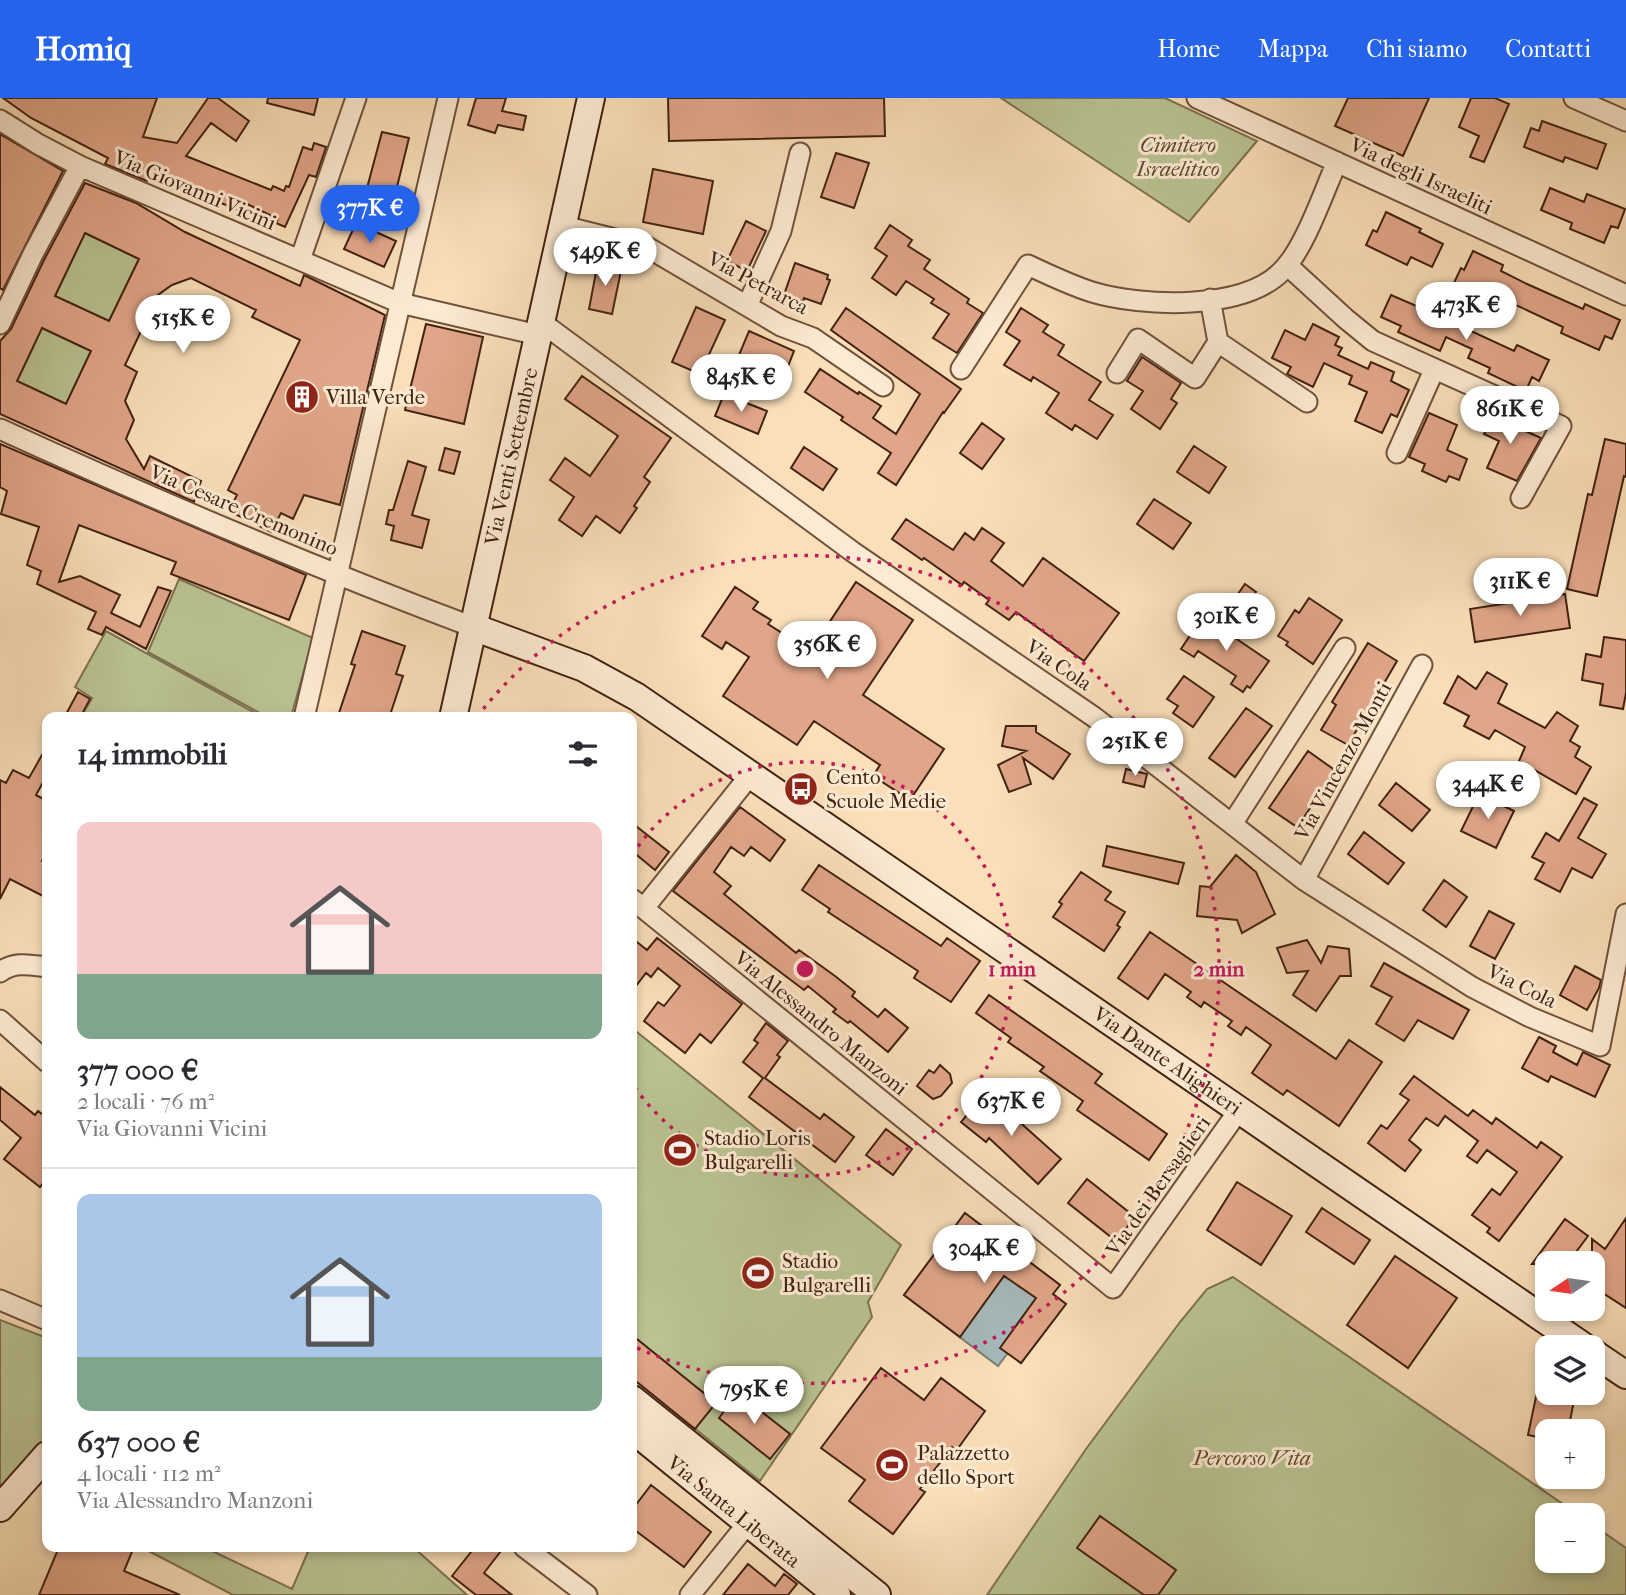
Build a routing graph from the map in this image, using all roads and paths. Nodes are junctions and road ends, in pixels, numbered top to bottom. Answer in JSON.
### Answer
{"nodes":[{"id":1,"x":356,"y":98,"type":"edge"},
{"id":2,"x":448,"y":98,"type":"edge"},
{"id":3,"x":1197,"y":98,"type":"edge"},
{"id":4,"x":1574,"y":98,"type":"edge"},
{"id":5,"x":585,"y":101,"type":"edge"},
{"id":6,"x":0,"y":120,"type":"edge"},
{"id":7,"x":1626,"y":121,"type":"edge"},
{"id":8,"x":800,"y":153,"type":"dead end"},
{"id":9,"x":1337,"y":162,"type":"junction"},
{"id":10,"x":80,"y":166,"type":"junction"},
{"id":11,"x":563,"y":226,"type":"junction"},
{"id":12,"x":300,"y":260,"type":"junction"},
{"id":13,"x":1287,"y":265,"type":"junction"},
{"id":14,"x":1626,"y":295,"type":"edge"},
{"id":15,"x":1210,"y":299,"type":"junction"},
{"id":16,"x":400,"y":303,"type":"junction"},
{"id":17,"x":747,"y":306,"type":"junction"},
{"id":18,"x":0,"y":324,"type":"edge"},
{"id":19,"x":540,"y":328,"type":"junction"},
{"id":20,"x":1218,"y":342,"type":"junction"},
{"id":21,"x":961,"y":369,"type":"dead end"},
{"id":22,"x":1434,"y":370,"type":"junction"},
{"id":23,"x":1116,"y":373,"type":"dead end"},
{"id":24,"x":883,"y":386,"type":"dead end"},
{"id":25,"x":1307,"y":402,"type":"dead end"},
{"id":26,"x":0,"y":429,"type":"edge"},
{"id":27,"x":1397,"y":453,"type":"dead end"},
{"id":28,"x":187,"y":498,"type":"dead end"},
{"id":29,"x":1521,"y":498,"type":"dead end"},
{"id":30,"x":338,"y":572,"type":"junction"},
{"id":31,"x":473,"y":627,"type":"junction"},
{"id":32,"x":1345,"y":648,"type":"dead end"},
{"id":33,"x":1422,"y":665,"type":"dead end"},
{"id":34,"x":305,"y":712,"type":"edge"},
{"id":35,"x":454,"y":712,"type":"edge"},
{"id":36,"x":751,"y":774,"type":"junction"},
{"id":37,"x":1232,"y":824,"type":"junction"},
{"id":38,"x":1304,"y":880,"type":"junction"},
{"id":39,"x":638,"y":904,"type":"edge"},
{"id":40,"x":1626,"y":914,"type":"edge"},
{"id":41,"x":42,"y":966,"type":"edge"},
{"id":42,"x":0,"y":972,"type":"edge"},
{"id":43,"x":0,"y":1020,"type":"edge"},
{"id":44,"x":42,"y":1058,"type":"edge"},
{"id":45,"x":1240,"y":1110,"type":"junction"},
{"id":46,"x":1113,"y":1288,"type":"joint"},
{"id":47,"x":0,"y":1300,"type":"edge"},
{"id":48,"x":42,"y":1318,"type":"edge"},
{"id":49,"x":1567,"y":1335,"type":"edge"},
{"id":50,"x":1605,"y":1361,"type":"edge"},
{"id":51,"x":1626,"y":1375,"type":"edge"},
{"id":52,"x":637,"y":1403,"type":"edge"},
{"id":53,"x":637,"y":1433,"type":"edge"},
{"id":54,"x":42,"y":1461,"type":"edge"},
{"id":55,"x":0,"y":1508,"type":"edge"},
{"id":56,"x":748,"y":1523,"type":"junction"},
{"id":57,"x":531,"y":1552,"type":"edge"},
{"id":58,"x":869,"y":1593,"type":"edge"},
{"id":59,"x":587,"y":1595,"type":"edge"},
{"id":60,"x":690,"y":1595,"type":"edge"},
{"id":61,"x":837,"y":1595,"type":"edge"}],
"edges":[{"from":1,"to":12,"type":"street"},
{"from":2,"to":16,"type":"street"},
{"from":3,"to":9,"type":"street","name":"Via degli Israeliti"},
{"from":4,"to":7,"type":"street"},
{"from":5,"to":11,"type":"street","name":"Via Venti Settembre"},
{"from":6,"to":10,"type":"street","name":"Via Giovanni Vicini"},
{"from":8,"to":17,"type":"street"},
{"from":9,"to":13,"type":"street"},
{"from":9,"to":14,"type":"street","name":"Via degli Israeliti"},
{"from":10,"to":12,"type":"street","name":"Via Giovanni Vicini"},
{"from":10,"to":18,"type":"street"},
{"from":11,"to":17,"type":"street","name":"Via Petrarca"},
{"from":11,"to":19,"type":"street","name":"Via Venti Settembre"},
{"from":12,"to":16,"type":"street","name":"Via Giovanni Vicini"},
{"from":13,"to":15,"type":"street"},
{"from":13,"to":22,"type":"street"},
{"from":15,"to":20,"type":"street"},
{"from":15,"to":21,"type":"street"},
{"from":16,"to":19,"type":"street","name":"Via Giovanni Vicini"},
{"from":16,"to":30,"type":"street"},
{"from":17,"to":24,"type":"street","name":"Via Petrarca"},
{"from":19,"to":31,"type":"street","name":"Via Venti Settembre"},
{"from":19,"to":37,"type":"street","name":"Via Cola"},
{"from":20,"to":23,"type":"street"},
{"from":20,"to":25,"type":"street"},
{"from":22,"to":27,"type":"street"},
{"from":22,"to":29,"type":"street"},
{"from":26,"to":30,"type":"street","name":"Via Cesare Cremonino"},
{"from":28,"to":30,"type":"street"},
{"from":30,"to":31,"type":"street","name":"Via Cesare Cremonino"},
{"from":30,"to":34,"type":"street"},
{"from":31,"to":35,"type":"street","name":"Via Venti Settembre"},
{"from":31,"to":36,"type":"street","name":"Via Dante Alighieri"},
{"from":32,"to":37,"type":"street"},
{"from":33,"to":38,"type":"street","name":"Via Vincenzo Monti"},
{"from":36,"to":39,"type":"street"},
{"from":36,"to":45,"type":"street","name":"Via Dante Alighieri"},
{"from":37,"to":38,"type":"street","name":"Via Cola"},
{"from":38,"to":40,"type":"street","name":"Via Cola"},
{"from":39,"to":46,"type":"street","name":"Via Alessandro Manzoni"},
{"from":41,"to":42,"type":"street"},
{"from":43,"to":44,"type":"street"},
{"from":45,"to":46,"type":"street","name":"Via dei Bersaglieri"},
{"from":45,"to":49,"type":"street","name":"Via Dante Alighieri"},
{"from":47,"to":48,"type":"street"},
{"from":50,"to":51,"type":"street"},
{"from":52,"to":58,"type":"street","name":"Via Santa Liberata"},
{"from":53,"to":56,"type":"street","name":"Via Santa Liberata"},
{"from":54,"to":55,"type":"street"},
{"from":56,"to":60,"type":"street"},
{"from":56,"to":61,"type":"street","name":"Via Santa Liberata"},
{"from":57,"to":59,"type":"street"}]}
